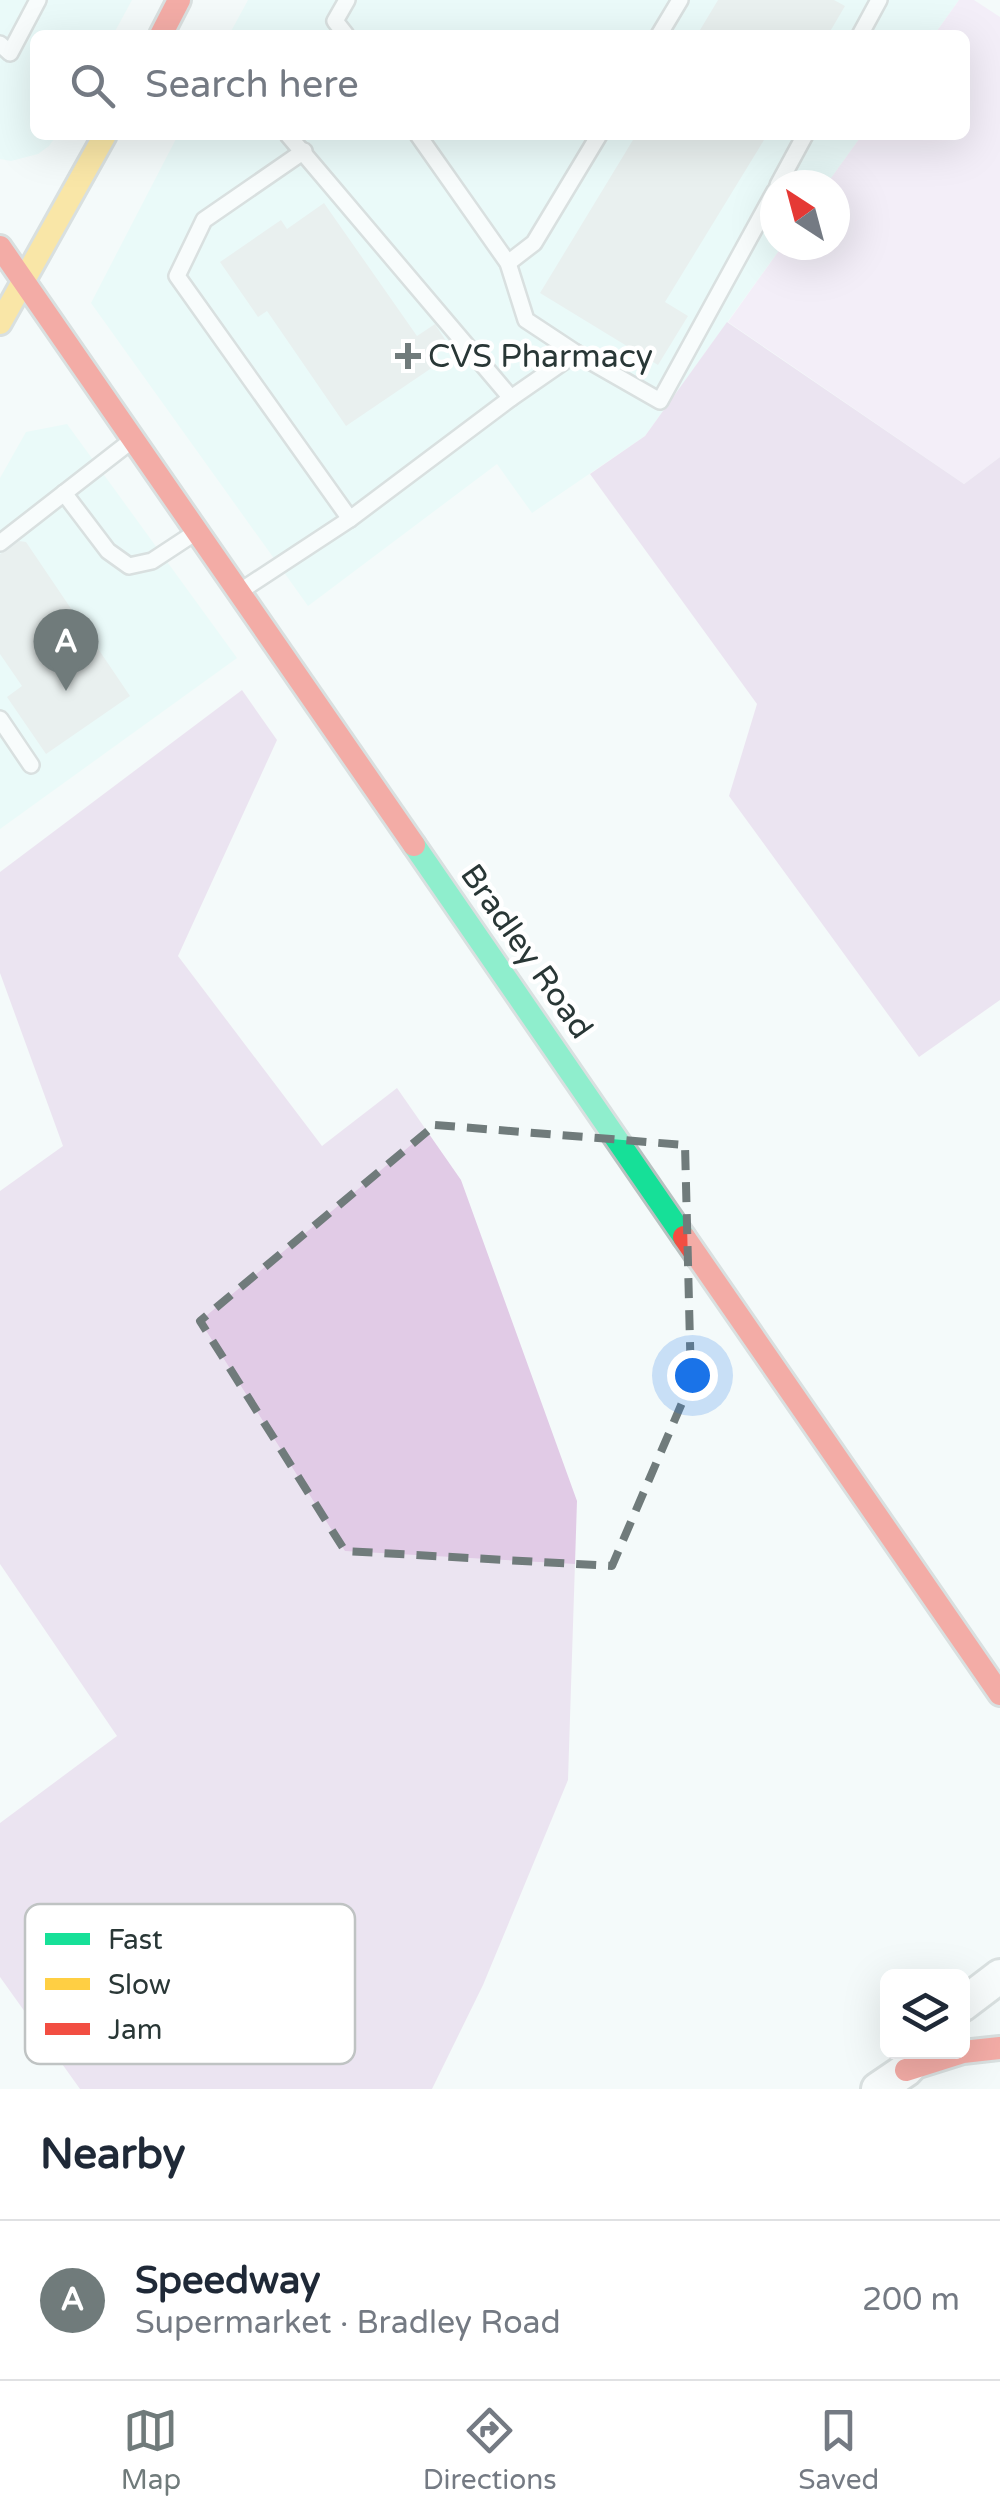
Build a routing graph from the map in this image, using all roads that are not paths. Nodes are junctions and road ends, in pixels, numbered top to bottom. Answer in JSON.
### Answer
{"nodes":[{"id":1,"x":38,"y":0,"type":"edge"},
{"id":2,"x":179,"y":0,"type":"edge"},
{"id":3,"x":346,"y":0,"type":"edge"},
{"id":4,"x":680,"y":0,"type":"edge"},
{"id":5,"x":880,"y":0,"type":"edge"},
{"id":6,"x":164,"y":30,"type":"edge"},
{"id":7,"x":342,"y":30,"type":"edge"},
{"id":8,"x":663,"y":30,"type":"edge"},
{"id":9,"x":863,"y":30,"type":"edge"},
{"id":10,"x":0,"y":44,"type":"edge"},
{"id":11,"x":102,"y":140,"type":"edge"},
{"id":12,"x":293,"y":140,"type":"edge"},
{"id":13,"x":422,"y":140,"type":"edge"},
{"id":14,"x":596,"y":140,"type":"edge"},
{"id":15,"x":803,"y":140,"type":"edge"},
{"id":16,"x":304,"y":152,"type":"junction"},
{"id":17,"x":786,"y":170,"type":"edge"},
{"id":18,"x":760,"y":217,"type":"edge"},
{"id":19,"x":0,"y":246,"type":"edge"},
{"id":20,"x":508,"y":262,"type":"junction"},
{"id":21,"x":24,"y":281,"type":"junction"},
{"id":22,"x":0,"y":324,"type":"edge"},
{"id":23,"x":576,"y":353,"type":"junction"},
{"id":24,"x":511,"y":398,"type":"junction"},
{"id":25,"x":133,"y":440,"type":"junction"},
{"id":26,"x":64,"y":494,"type":"junction"},
{"id":27,"x":350,"y":519,"type":"junction"},
{"id":28,"x":196,"y":532,"type":"junction"},
{"id":29,"x":0,"y":543,"type":"edge"},
{"id":30,"x":238,"y":593,"type":"junction"},
{"id":31,"x":0,"y":720,"type":"edge"},
{"id":32,"x":31,"y":765,"type":"dead end"},
{"id":33,"x":1000,"y":1694,"type":"edge"},
{"id":34,"x":1000,"y":1976,"type":"edge"},
{"id":35,"x":970,"y":1999,"type":"edge"},
{"id":36,"x":1000,"y":2048,"type":"edge"},
{"id":37,"x":914,"y":2060,"type":"edge"},
{"id":38,"x":878,"y":2089,"type":"edge"}],
"edges":[{"from":1,"to":10,"type":"lane"},
{"from":2,"to":6,"type":"street"},
{"from":3,"to":7,"type":"lane"},
{"from":4,"to":8,"type":"lane"},
{"from":5,"to":9,"type":"lane"},
{"from":11,"to":21,"type":"street"},
{"from":12,"to":16,"type":"lane"},
{"from":13,"to":20,"type":"lane"},
{"from":14,"to":20,"type":"lane"},
{"from":15,"to":17,"type":"lane"},
{"from":16,"to":24,"type":"lane"},
{"from":16,"to":27,"type":"lane"},
{"from":18,"to":23,"type":"lane"},
{"from":19,"to":21,"type":"street","name":"Bradley Road"},
{"from":20,"to":23,"type":"lane"},
{"from":21,"to":22,"type":"street"},
{"from":21,"to":25,"type":"street","name":"Bradley Road"},
{"from":23,"to":24,"type":"lane"},
{"from":24,"to":27,"type":"lane"},
{"from":25,"to":26,"type":"lane"},
{"from":25,"to":28,"type":"street","name":"Bradley Road"},
{"from":26,"to":28,"type":"lane"},
{"from":26,"to":29,"type":"lane"},
{"from":27,"to":30,"type":"lane"},
{"from":28,"to":30,"type":"street","name":"Bradley Road"},
{"from":30,"to":33,"type":"street","name":"Bradley Road"},
{"from":31,"to":32,"type":"lane"},
{"from":34,"to":35,"type":"street"},
{"from":36,"to":37,"type":"street"},
{"from":37,"to":38,"type":"street"}]}
